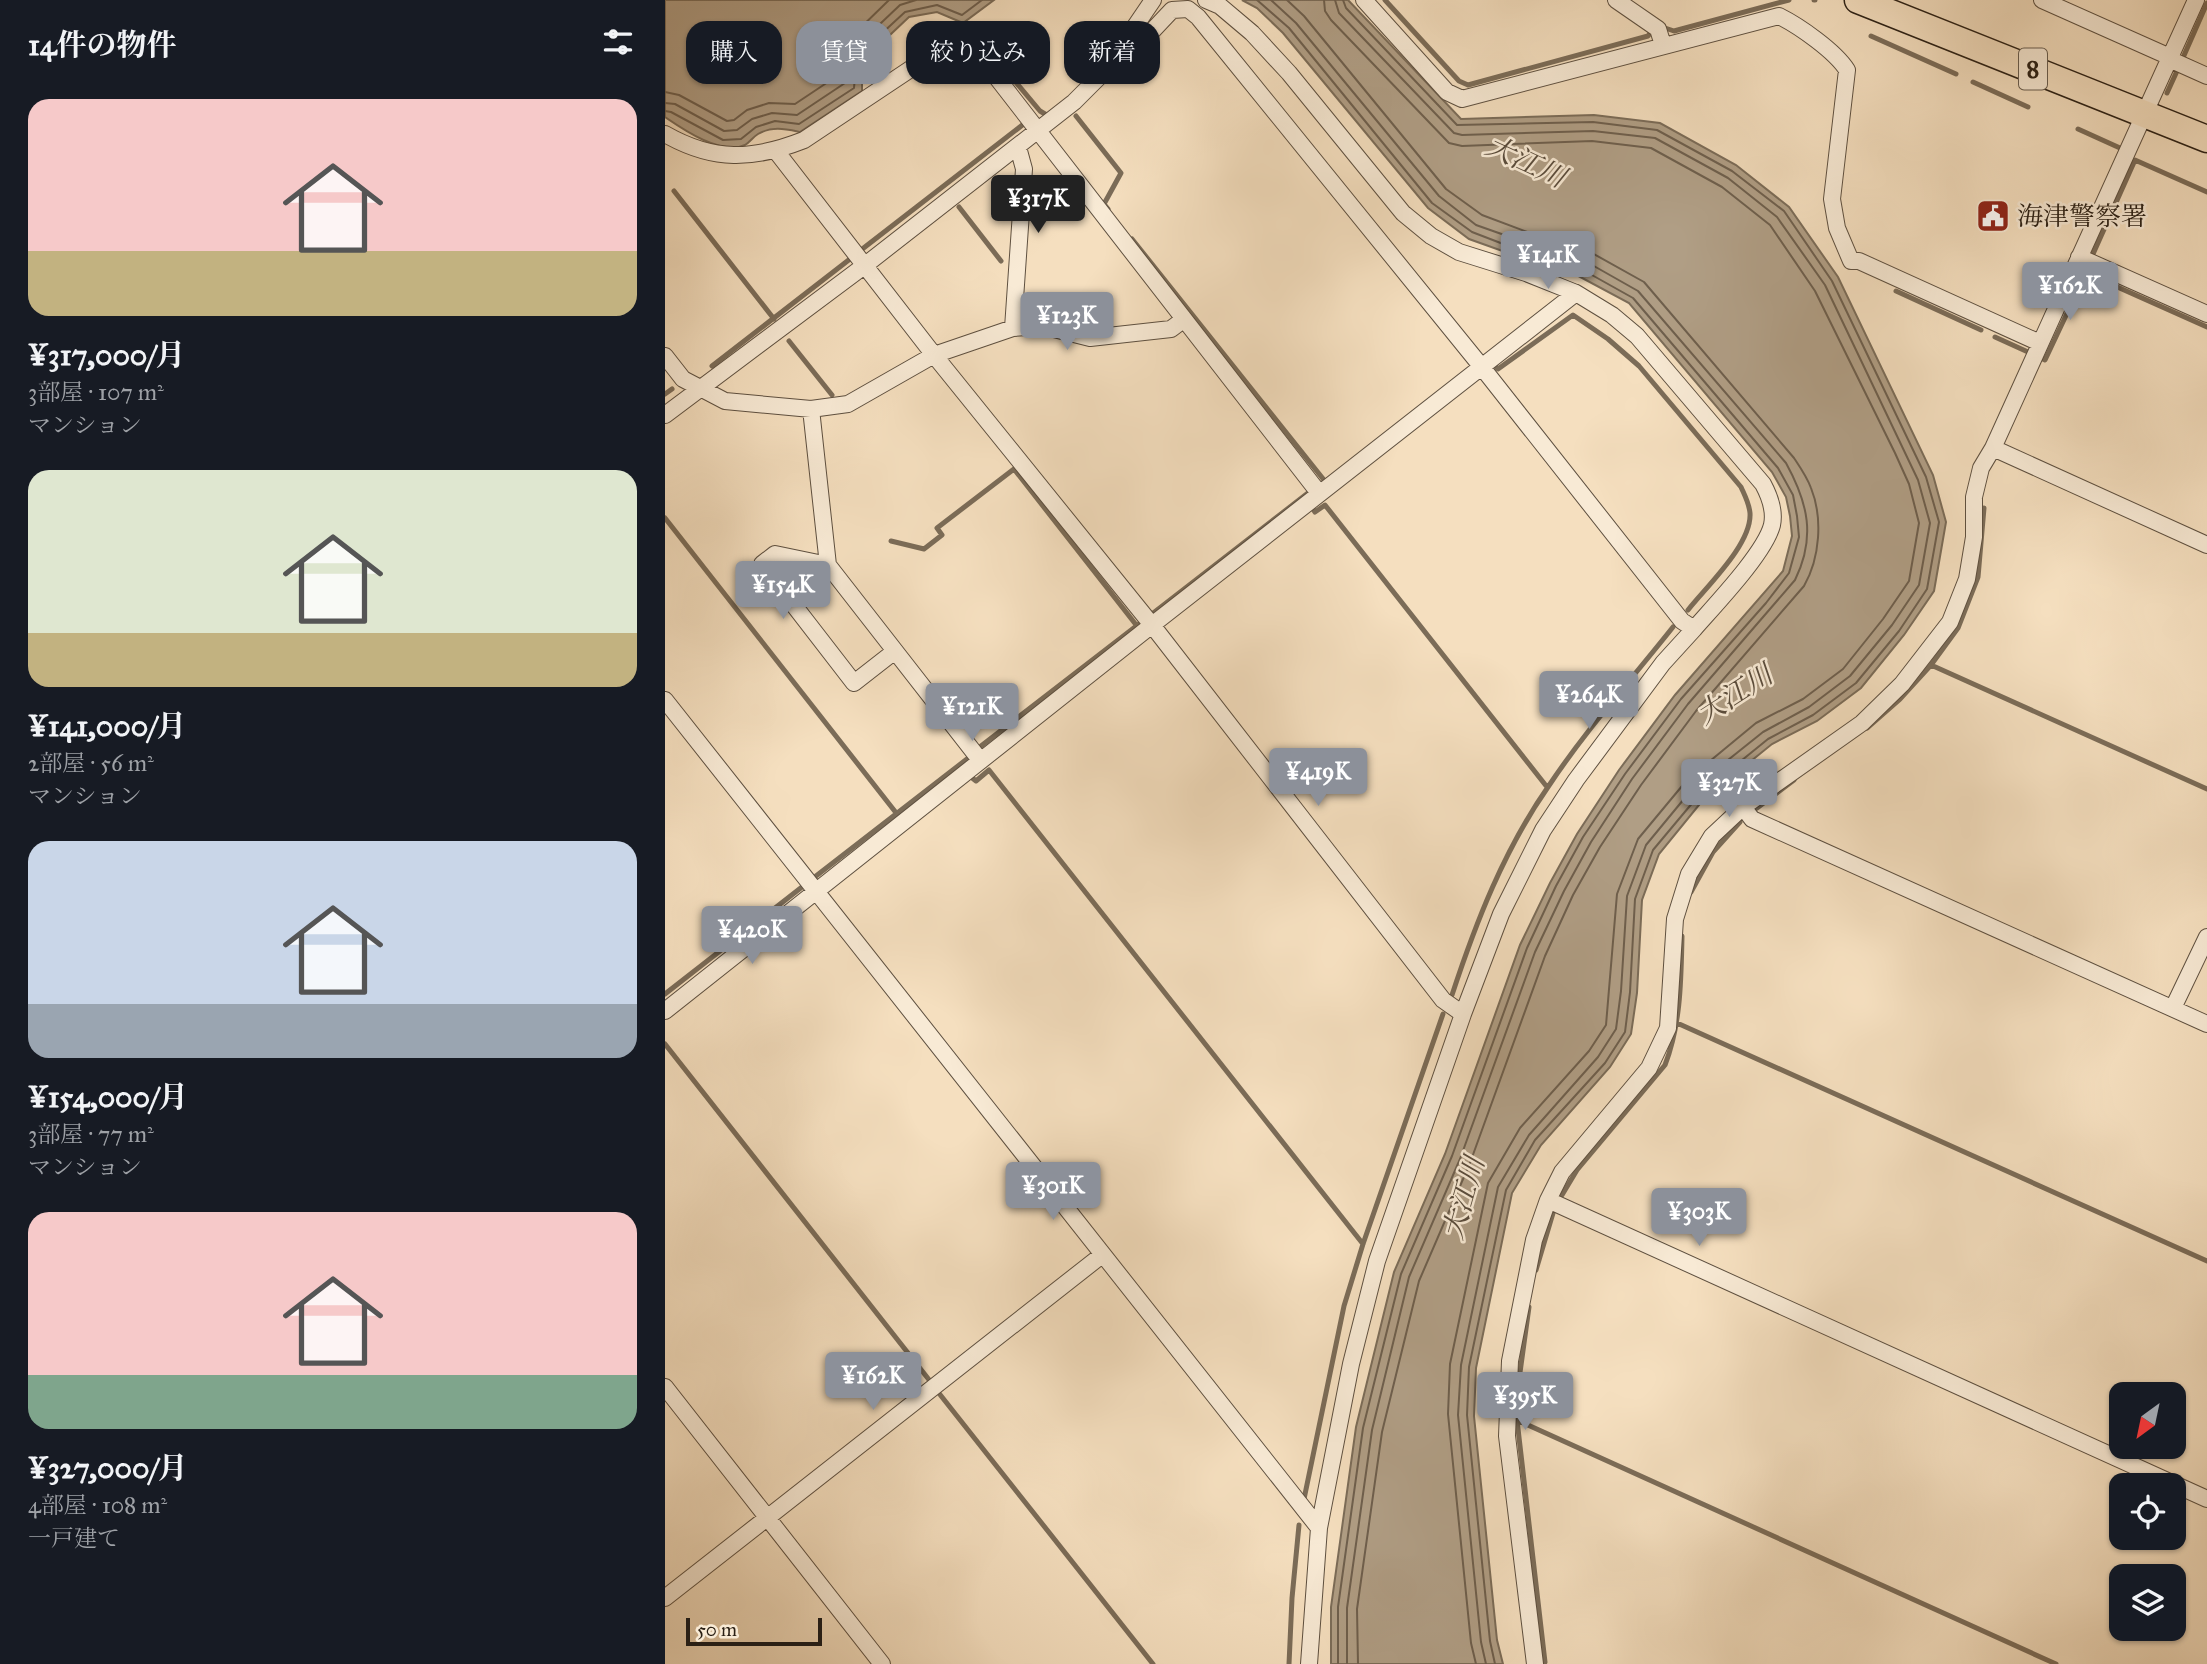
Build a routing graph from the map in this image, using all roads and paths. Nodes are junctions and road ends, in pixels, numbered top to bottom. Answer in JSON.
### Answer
{"nodes":[{"id":1,"x":1153,"y":0,"type":"edge"},
{"id":2,"x":1206,"y":0,"type":"edge"},
{"id":3,"x":1364,"y":0,"type":"edge"},
{"id":4,"x":1616,"y":0,"type":"edge"},
{"id":5,"x":2042,"y":0,"type":"edge"},
{"id":6,"x":2196,"y":0,"type":"edge"},
{"id":7,"x":1870,"y":2,"type":"edge"},
{"id":8,"x":1176,"y":5,"type":"edge"},
{"id":9,"x":1139,"y":21,"type":"edge"},
{"id":10,"x":1160,"y":22,"type":"edge"},
{"id":11,"x":1663,"y":45,"type":"junction"},
{"id":12,"x":2169,"y":58,"type":"junction"},
{"id":13,"x":2207,"y":76,"type":"edge"},
{"id":14,"x":1092,"y":84,"type":"edge"},
{"id":15,"x":2144,"y":113,"type":"junction"},
{"id":16,"x":1038,"y":131,"type":"junction"},
{"id":17,"x":665,"y":134,"type":"edge"},
{"id":18,"x":2207,"y":139,"type":"edge"},
{"id":19,"x":1018,"y":147,"type":"junction"},
{"id":20,"x":776,"y":152,"type":"junction"},
{"id":21,"x":2079,"y":257,"type":"junction"},
{"id":22,"x":864,"y":266,"type":"junction"},
{"id":23,"x":1576,"y":293,"type":"junction"},
{"id":24,"x":2207,"y":314,"type":"edge"},
{"id":25,"x":1183,"y":320,"type":"junction"},
{"id":26,"x":1013,"y":328,"type":"junction"},
{"id":27,"x":2040,"y":343,"type":"junction"},
{"id":28,"x":934,"y":355,"type":"junction"},
{"id":29,"x":665,"y":356,"type":"edge"},
{"id":30,"x":1481,"y":366,"type":"junction"},
{"id":31,"x":701,"y":388,"type":"junction"},
{"id":32,"x":811,"y":409,"type":"junction"},
{"id":33,"x":665,"y":415,"type":"edge"},
{"id":34,"x":1993,"y":448,"type":"junction"},
{"id":35,"x":1319,"y":493,"type":"junction"},
{"id":36,"x":2207,"y":545,"type":"edge"},
{"id":37,"x":828,"y":565,"type":"junction"},
{"id":38,"x":1152,"y":625,"type":"junction"},
{"id":39,"x":1694,"y":629,"type":"junction"},
{"id":40,"x":895,"y":651,"type":"junction"},
{"id":41,"x":665,"y":700,"type":"edge"},
{"id":42,"x":981,"y":760,"type":"junction"},
{"id":43,"x":1743,"y":807,"type":"junction"},
{"id":44,"x":816,"y":893,"type":"junction"},
{"id":45,"x":2207,"y":937,"type":"edge"},
{"id":46,"x":2173,"y":1008,"type":"junction"},
{"id":47,"x":665,"y":1011,"type":"edge"},
{"id":48,"x":1463,"y":1014,"type":"junction"},
{"id":49,"x":2207,"y":1024,"type":"edge"},
{"id":50,"x":1548,"y":1200,"type":"junction"},
{"id":51,"x":1102,"y":1255,"type":"junction"},
{"id":52,"x":665,"y":1387,"type":"edge"},
{"id":53,"x":2207,"y":1499,"type":"edge"},
{"id":54,"x":768,"y":1518,"type":"junction"},
{"id":55,"x":1319,"y":1528,"type":"junction"},
{"id":56,"x":665,"y":1598,"type":"edge"},
{"id":57,"x":882,"y":1664,"type":"edge"},
{"id":58,"x":1309,"y":1664,"type":"edge"},
{"id":59,"x":1535,"y":1664,"type":"edge"}],
"edges":[{"from":1,"to":9,"type":"street"},
{"from":2,"to":23,"type":"street"},
{"from":3,"to":11,"type":"street"},
{"from":4,"to":11,"type":"street"},
{"from":5,"to":12,"type":"street"},
{"from":6,"to":12,"type":"street"},
{"from":7,"to":15,"type":"main road","number":"8"},
{"from":8,"to":10,"type":"street"},
{"from":8,"to":30,"type":"street"},
{"from":11,"to":27,"type":"street"},
{"from":12,"to":13,"type":"street"},
{"from":12,"to":15,"type":"street"},
{"from":14,"to":16,"type":"street"},
{"from":15,"to":18,"type":"main road","number":"8"},
{"from":15,"to":21,"type":"street"},
{"from":16,"to":19,"type":"street"},
{"from":16,"to":20,"type":"street"},
{"from":16,"to":25,"type":"street"},
{"from":17,"to":20,"type":"street"},
{"from":19,"to":22,"type":"street"},
{"from":19,"to":26,"type":"street"},
{"from":20,"to":22,"type":"street"},
{"from":21,"to":24,"type":"street"},
{"from":21,"to":27,"type":"street"},
{"from":22,"to":28,"type":"street"},
{"from":22,"to":31,"type":"street"},
{"from":23,"to":30,"type":"street"},
{"from":23,"to":39,"type":"street"},
{"from":25,"to":26,"type":"street"},
{"from":25,"to":35,"type":"street"},
{"from":26,"to":28,"type":"street"},
{"from":27,"to":34,"type":"street"},
{"from":28,"to":32,"type":"street"},
{"from":28,"to":38,"type":"street"},
{"from":29,"to":31,"type":"street"},
{"from":30,"to":35,"type":"street"},
{"from":30,"to":39,"type":"street"},
{"from":31,"to":32,"type":"street"},
{"from":31,"to":33,"type":"street"},
{"from":32,"to":37,"type":"street"},
{"from":34,"to":36,"type":"street"},
{"from":34,"to":43,"type":"street"},
{"from":35,"to":38,"type":"street"},
{"from":37,"to":40,"type":"street"},
{"from":37,"to":40,"type":"street"},
{"from":38,"to":42,"type":"street"},
{"from":38,"to":48,"type":"street"},
{"from":39,"to":48,"type":"street"},
{"from":40,"to":42,"type":"street"},
{"from":41,"to":44,"type":"street"},
{"from":42,"to":44,"type":"street"},
{"from":43,"to":46,"type":"street"},
{"from":43,"to":50,"type":"street"},
{"from":44,"to":47,"type":"street"},
{"from":44,"to":51,"type":"street"},
{"from":45,"to":46,"type":"street"},
{"from":46,"to":49,"type":"street"},
{"from":48,"to":55,"type":"street"},
{"from":50,"to":53,"type":"street"},
{"from":50,"to":59,"type":"street"},
{"from":51,"to":54,"type":"street"},
{"from":51,"to":55,"type":"street"},
{"from":52,"to":54,"type":"street"},
{"from":54,"to":56,"type":"street"},
{"from":54,"to":57,"type":"street"},
{"from":55,"to":58,"type":"street"}]}
